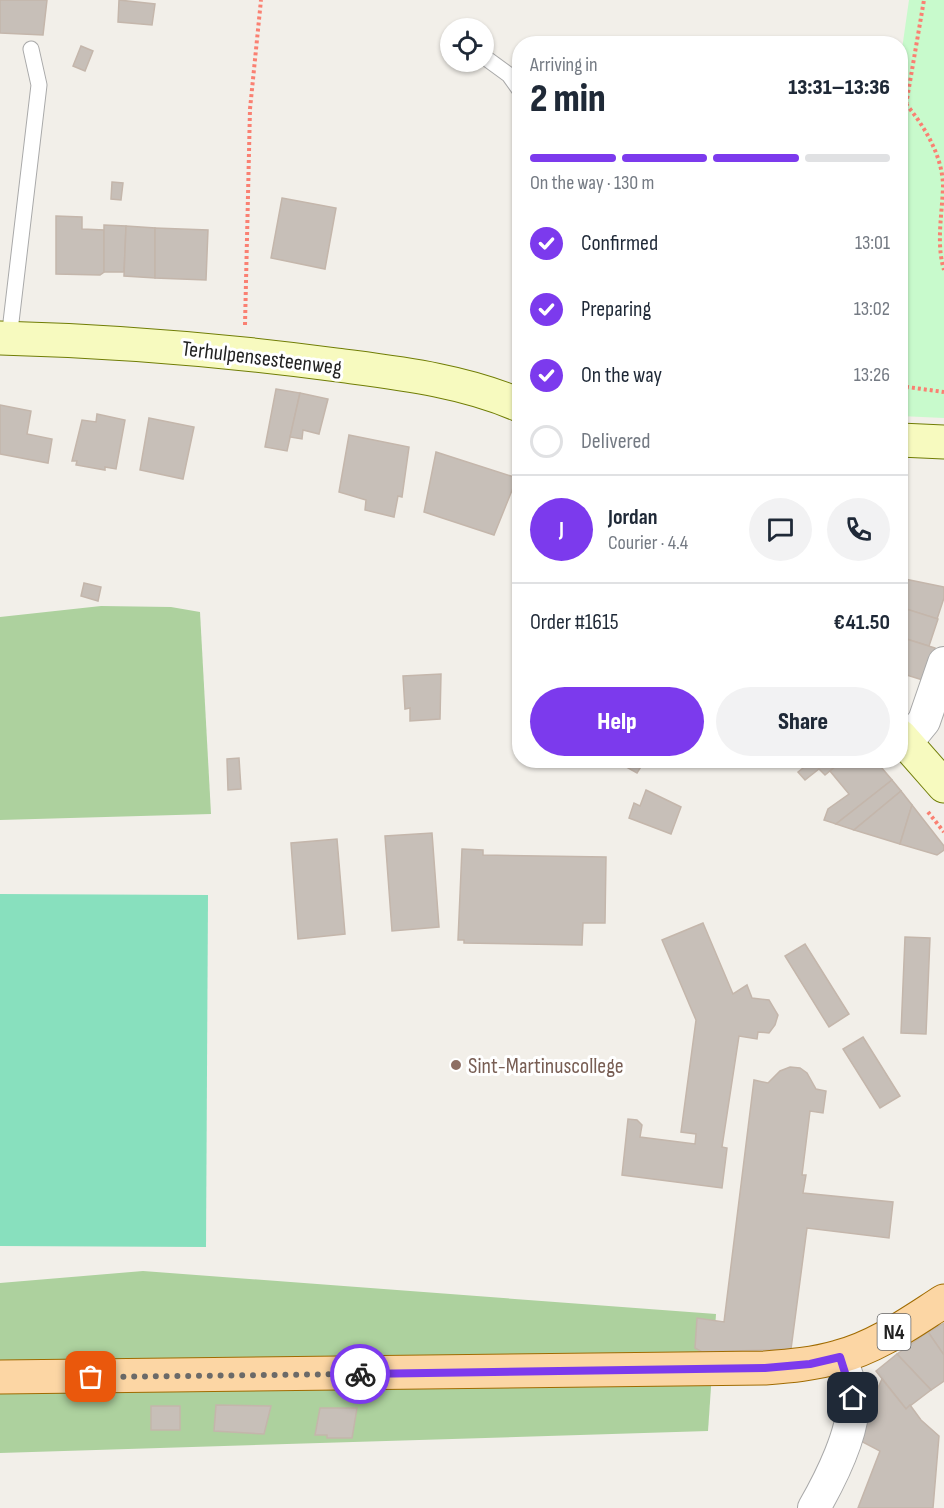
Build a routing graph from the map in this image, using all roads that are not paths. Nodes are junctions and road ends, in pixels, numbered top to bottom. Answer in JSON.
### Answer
{"nodes":[{"id":1,"x":31,"y":48,"type":"dead end"},
{"id":2,"x":494,"y":64,"type":"edge"},
{"id":3,"x":512,"y":79,"type":"edge"},
{"id":4,"x":5,"y":338,"type":"edge"},
{"id":5,"x":512,"y":403,"type":"edge"},
{"id":6,"x":908,"y":440,"type":"edge"},
{"id":7,"x":944,"y":442,"type":"edge"},
{"id":8,"x":944,"y":663,"type":"edge"},
{"id":9,"x":908,"y":735,"type":"edge"},
{"id":10,"x":908,"y":745,"type":"edge"},
{"id":11,"x":944,"y":786,"type":"edge"},
{"id":12,"x":944,"y":1300,"type":"edge"},
{"id":13,"x":840,"y":1357,"type":"junction"},
{"id":14,"x":0,"y":1377,"type":"edge"},
{"id":15,"x":814,"y":1508,"type":"edge"}],
"edges":[{"from":1,"to":4,"type":"lane"},
{"from":2,"to":3,"type":"lane"},
{"from":4,"to":5,"type":"main road","name":"Terhulpensesteenweg"},
{"from":6,"to":7,"type":"main road"},
{"from":8,"to":9,"type":"street"},
{"from":10,"to":11,"type":"main road"},
{"from":12,"to":13,"type":"main road","number":"N4"},
{"from":13,"to":14,"type":"main road","number":"N4"},
{"from":13,"to":15,"type":"street"}]}
